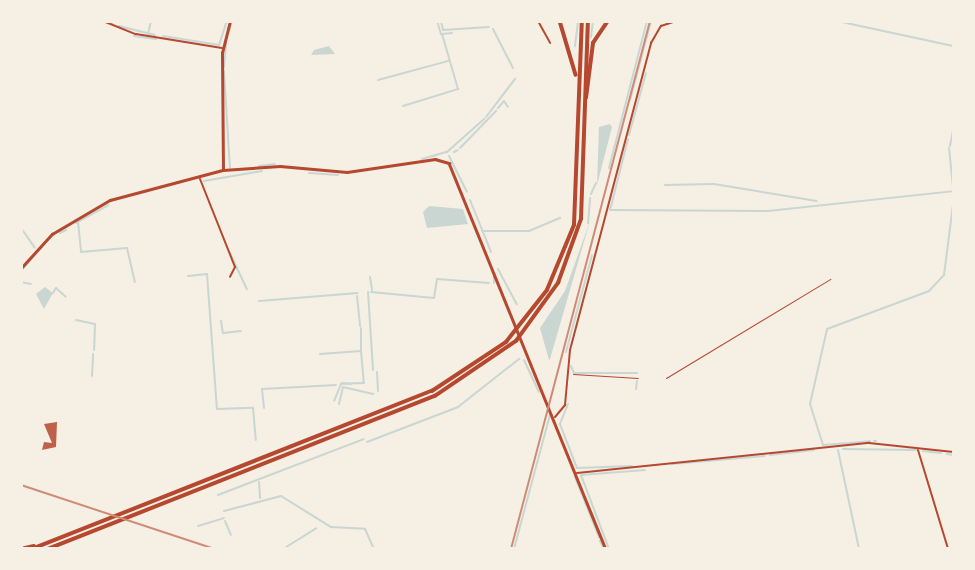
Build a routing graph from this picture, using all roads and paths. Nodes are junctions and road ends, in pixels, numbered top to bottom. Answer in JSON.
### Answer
{"nodes":[{"id":1,"x":103,"y":21,"type":"edge"},
{"id":2,"x":230,"y":21,"type":"edge"},
{"id":3,"x":538,"y":21,"type":"edge"},
{"id":4,"x":560,"y":21,"type":"edge"},
{"id":5,"x":582,"y":21,"type":"edge"},
{"id":6,"x":588,"y":21,"type":"edge"},
{"id":7,"x":608,"y":21,"type":"edge"},
{"id":8,"x":676,"y":21,"type":"edge"},
{"id":9,"x":550,"y":43,"type":"dead end"},
{"id":10,"x":223,"y":48,"type":"junction"},
{"id":11,"x":578,"y":93,"type":"junction"},
{"id":12,"x":585,"y":108,"type":"junction"},
{"id":13,"x":223,"y":170,"type":"junction"},
{"id":14,"x":200,"y":179,"type":"junction"},
{"id":15,"x":21,"y":268,"type":"edge"},
{"id":16,"x":230,"y":277,"type":"dead end"},
{"id":17,"x":830,"y":279,"type":"dead end"},
{"id":18,"x":570,"y":375,"type":"junction"},
{"id":19,"x":638,"y":378,"type":"dead end"},
{"id":20,"x":666,"y":378,"type":"dead end"},
{"id":21,"x":555,"y":416,"type":"junction"},
{"id":22,"x":918,"y":448,"type":"junction"},
{"id":23,"x":954,"y":452,"type":"edge"},
{"id":24,"x":576,"y":473,"type":"junction"},
{"id":25,"x":43,"y":544,"type":"junction"},
{"id":26,"x":51,"y":548,"type":"edge"},
{"id":27,"x":21,"y":549,"type":"edge"},
{"id":28,"x":32,"y":549,"type":"edge"},
{"id":29,"x":606,"y":549,"type":"edge"},
{"id":30,"x":948,"y":549,"type":"edge"}],
"edges":[{"from":1,"to":10,"type":"street"},
{"from":2,"to":10,"type":"street"},
{"from":3,"to":9,"type":"street"},
{"from":4,"to":11,"type":"highway"},
{"from":5,"to":11,"type":"highway"},
{"from":6,"to":12,"type":"highway"},
{"from":7,"to":12,"type":"highway"},
{"from":8,"to":18,"type":"street"},
{"from":10,"to":13,"type":"street"},
{"from":11,"to":25,"type":"highway"},
{"from":12,"to":26,"type":"highway"},
{"from":13,"to":14,"type":"street"},
{"from":13,"to":21,"type":"street"},
{"from":14,"to":15,"type":"street"},
{"from":14,"to":16,"type":"street"},
{"from":17,"to":20,"type":"path"},
{"from":18,"to":19,"type":"path"},
{"from":18,"to":21,"type":"street"},
{"from":21,"to":24,"type":"street"},
{"from":22,"to":23,"type":"street"},
{"from":22,"to":24,"type":"street"},
{"from":22,"to":30,"type":"street"},
{"from":24,"to":29,"type":"street"},
{"from":25,"to":27,"type":"highway"},
{"from":25,"to":28,"type":"highway"}]}
